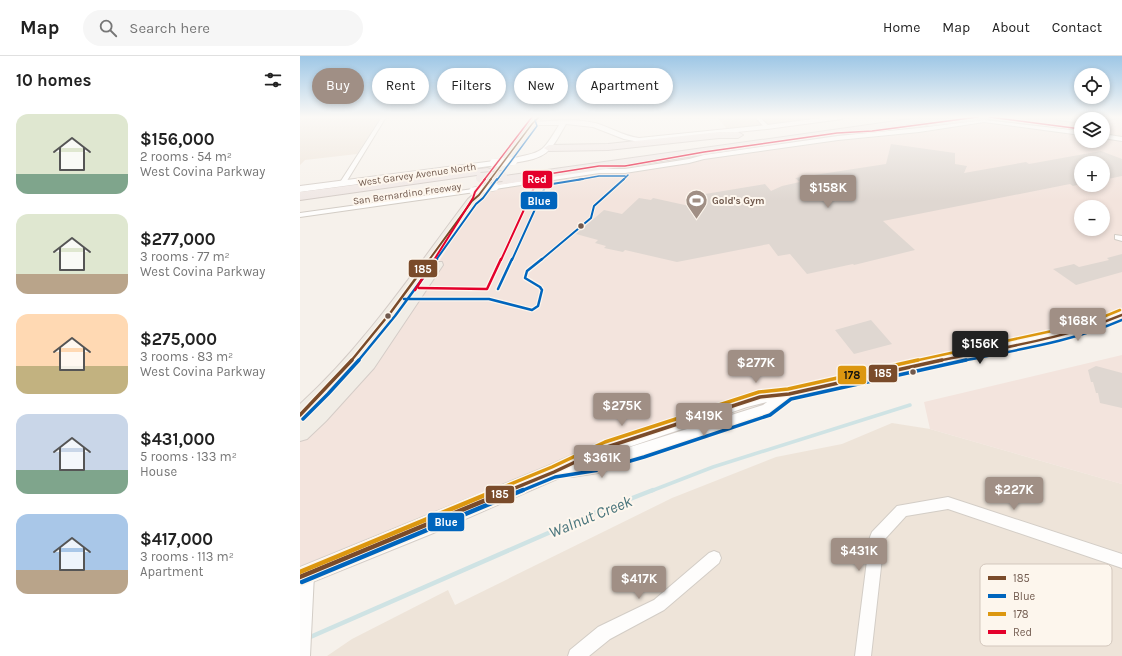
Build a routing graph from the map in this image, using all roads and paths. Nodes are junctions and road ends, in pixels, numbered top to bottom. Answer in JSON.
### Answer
{"nodes":[{"id":1,"x":366,"y":145,"type":"edge"},
{"id":2,"x":514,"y":145,"type":"edge"},
{"id":3,"x":551,"y":145,"type":"edge"},
{"id":4,"x":628,"y":145,"type":"edge"},
{"id":5,"x":676,"y":145,"type":"edge"},
{"id":6,"x":712,"y":145,"type":"edge"},
{"id":7,"x":713,"y":145,"type":"edge"},
{"id":8,"x":723,"y":145,"type":"edge"},
{"id":9,"x":792,"y":145,"type":"edge"},
{"id":10,"x":549,"y":148,"type":"junction"},
{"id":11,"x":582,"y":158,"type":"dead end"},
{"id":12,"x":544,"y":163,"type":"dead end"},
{"id":13,"x":492,"y":177,"type":"junction"},
{"id":14,"x":342,"y":184,"type":"junction"},
{"id":15,"x":300,"y":190,"type":"edge"},
{"id":16,"x":300,"y":196,"type":"edge"},
{"id":17,"x":300,"y":202,"type":"edge"},
{"id":18,"x":300,"y":208,"type":"edge"},
{"id":19,"x":300,"y":215,"type":"edge"},
{"id":20,"x":1122,"y":315,"type":"edge"},
{"id":21,"x":789,"y":394,"type":"junction"},
{"id":22,"x":729,"y":407,"type":"junction"},
{"id":23,"x":300,"y":415,"type":"edge"},
{"id":24,"x":300,"y":433,"type":"edge"},
{"id":25,"x":607,"y":447,"type":"junction"},
{"id":26,"x":642,"y":452,"type":"junction"},
{"id":27,"x":574,"y":469,"type":"junction"},
{"id":28,"x":554,"y":472,"type":"junction"},
{"id":29,"x":714,"y":558,"type":"dead end"},
{"id":30,"x":1122,"y":561,"type":"edge"},
{"id":31,"x":303,"y":575,"type":"edge"},
{"id":32,"x":302,"y":656,"type":"edge"},
{"id":33,"x":576,"y":656,"type":"edge"},
{"id":34,"x":863,"y":656,"type":"edge"}],
"edges":[{"from":1,"to":14,"type":"street"},
{"from":2,"to":13,"type":"main road"},
{"from":3,"to":10,"type":"street"},
{"from":4,"to":10,"type":"highway"},
{"from":5,"to":11,"type":"highway","name":"San Bernardino Freeway"},
{"from":6,"to":13,"type":"highway"},
{"from":7,"to":13,"type":"highway","name":"San Bernardino Freeway"},
{"from":8,"to":13,"type":"highway"},
{"from":9,"to":13,"type":"street"},
{"from":10,"to":13,"type":"street","name":"West Garvey Avenue North"},
{"from":12,"to":13,"type":"highway","name":"San Bernardino Freeway"},
{"from":13,"to":14,"type":"street","name":"West Garvey Avenue North"},
{"from":13,"to":16,"type":"highway","name":"San Bernardino Freeway"},
{"from":13,"to":17,"type":"highway"},
{"from":13,"to":18,"type":"highway","name":"San Bernardino Freeway"},
{"from":13,"to":19,"type":"street"},
{"from":13,"to":23,"type":"main road"},
{"from":13,"to":24,"type":"main road"},
{"from":14,"to":15,"type":"street","name":"West Garvey Avenue North"},
{"from":20,"to":21,"type":"street"},
{"from":21,"to":22,"type":"street"},
{"from":21,"to":26,"type":"street"},
{"from":22,"to":25,"type":"street"},
{"from":22,"to":26,"type":"street"},
{"from":25,"to":27,"type":"street"},
{"from":25,"to":28,"type":"street"},
{"from":26,"to":27,"type":"street"},
{"from":27,"to":28,"type":"street"},
{"from":28,"to":31,"type":"street"},
{"from":29,"to":33,"type":"street"},
{"from":30,"to":34,"type":"street"},
{"from":31,"to":32,"type":"street"}]}
